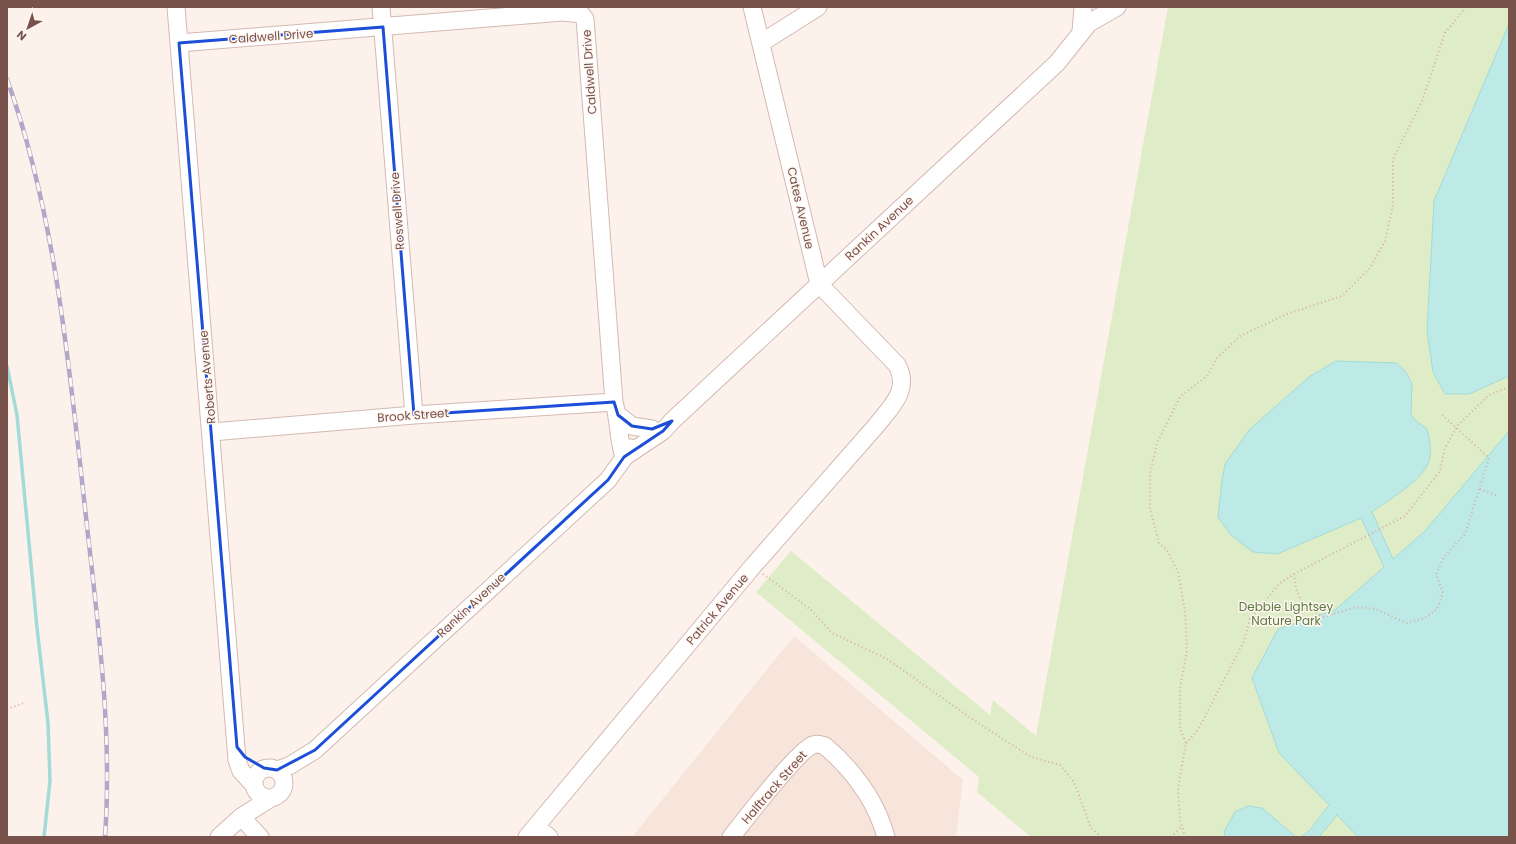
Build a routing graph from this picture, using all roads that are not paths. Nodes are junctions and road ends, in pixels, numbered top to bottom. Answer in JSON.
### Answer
{"nodes":[{"id":1,"x":176,"y":7,"type":"edge"},
{"id":2,"x":381,"y":7,"type":"edge"},
{"id":3,"x":752,"y":7,"type":"edge"},
{"id":4,"x":818,"y":7,"type":"edge"},
{"id":5,"x":1084,"y":7,"type":"edge"},
{"id":6,"x":1118,"y":7,"type":"edge"},
{"id":7,"x":383,"y":27,"type":"junction"},
{"id":8,"x":1081,"y":32,"type":"junction"},
{"id":9,"x":179,"y":43,"type":"junction"},
{"id":10,"x":761,"y":43,"type":"junction"},
{"id":11,"x":819,"y":284,"type":"junction"},
{"id":12,"x":616,"y":408,"type":"junction"},
{"id":13,"x":414,"y":415,"type":"junction"},
{"id":14,"x":672,"y":421,"type":"junction"},
{"id":15,"x":652,"y":429,"type":"junction"},
{"id":16,"x":212,"y":432,"type":"junction"},
{"id":17,"x":624,"y":457,"type":"junction"},
{"id":18,"x":237,"y":747,"type":"junction"},
{"id":19,"x":315,"y":750,"type":"junction"},
{"id":20,"x":270,"y":769,"type":"junction"},
{"id":21,"x":254,"y":786,"type":"junction"},
{"id":22,"x":276,"y":795,"type":"junction"},
{"id":23,"x":241,"y":817,"type":"junction"},
{"id":24,"x":537,"y":834,"type":"edge"},
{"id":25,"x":219,"y":837,"type":"edge"},
{"id":26,"x":260,"y":837,"type":"edge"},
{"id":27,"x":731,"y":837,"type":"edge"},
{"id":28,"x":886,"y":837,"type":"edge"}],
"edges":[{"from":1,"to":9,"type":"street","name":"Roberts Avenue"},
{"from":2,"to":7,"type":"street","name":"Roswell Drive"},
{"from":3,"to":10,"type":"street","name":"Cates Avenue"},
{"from":4,"to":10,"type":"street"},
{"from":5,"to":8,"type":"street"},
{"from":6,"to":8,"type":"street","name":"Rankin Avenue"},
{"from":7,"to":9,"type":"street","name":"Caldwell Drive"},
{"from":7,"to":12,"type":"street","name":"Caldwell Drive"},
{"from":7,"to":13,"type":"street","name":"Roswell Drive"},
{"from":8,"to":11,"type":"street","name":"Rankin Avenue"},
{"from":9,"to":16,"type":"street","name":"Roberts Avenue"},
{"from":10,"to":11,"type":"street","name":"Cates Avenue"},
{"from":11,"to":14,"type":"street","name":"Rankin Avenue"},
{"from":11,"to":24,"type":"street","name":"Patrick Avenue"},
{"from":12,"to":13,"type":"street","name":"Brook Street"},
{"from":12,"to":15,"type":"street"},
{"from":12,"to":17,"type":"street","name":"Caldwell Drive"},
{"from":13,"to":16,"type":"street","name":"Brook Street"},
{"from":14,"to":15,"type":"street","name":"Rankin Avenue"},
{"from":14,"to":17,"type":"street","name":"Rankin Avenue"},
{"from":15,"to":17,"type":"street","name":"Rankin Avenue"},
{"from":16,"to":18,"type":"street","name":"Roberts Avenue"},
{"from":17,"to":19,"type":"street","name":"Rankin Avenue"},
{"from":18,"to":20,"type":"street"},
{"from":18,"to":21,"type":"street","name":"Roberts Avenue"},
{"from":19,"to":20,"type":"street","name":"Rankin Avenue"},
{"from":19,"to":22,"type":"street","name":"Rankin Avenue"},
{"from":20,"to":21,"type":"street"},
{"from":20,"to":22,"type":"street"},
{"from":21,"to":22,"type":"street"},
{"from":21,"to":23,"type":"street","name":"Rankin Avenue"},
{"from":22,"to":23,"type":"street","name":"Rankin Avenue"},
{"from":23,"to":25,"type":"street","name":"Rankin Avenue"},
{"from":23,"to":26,"type":"street"},
{"from":27,"to":28,"type":"street","name":"Halftrack Street"}]}
